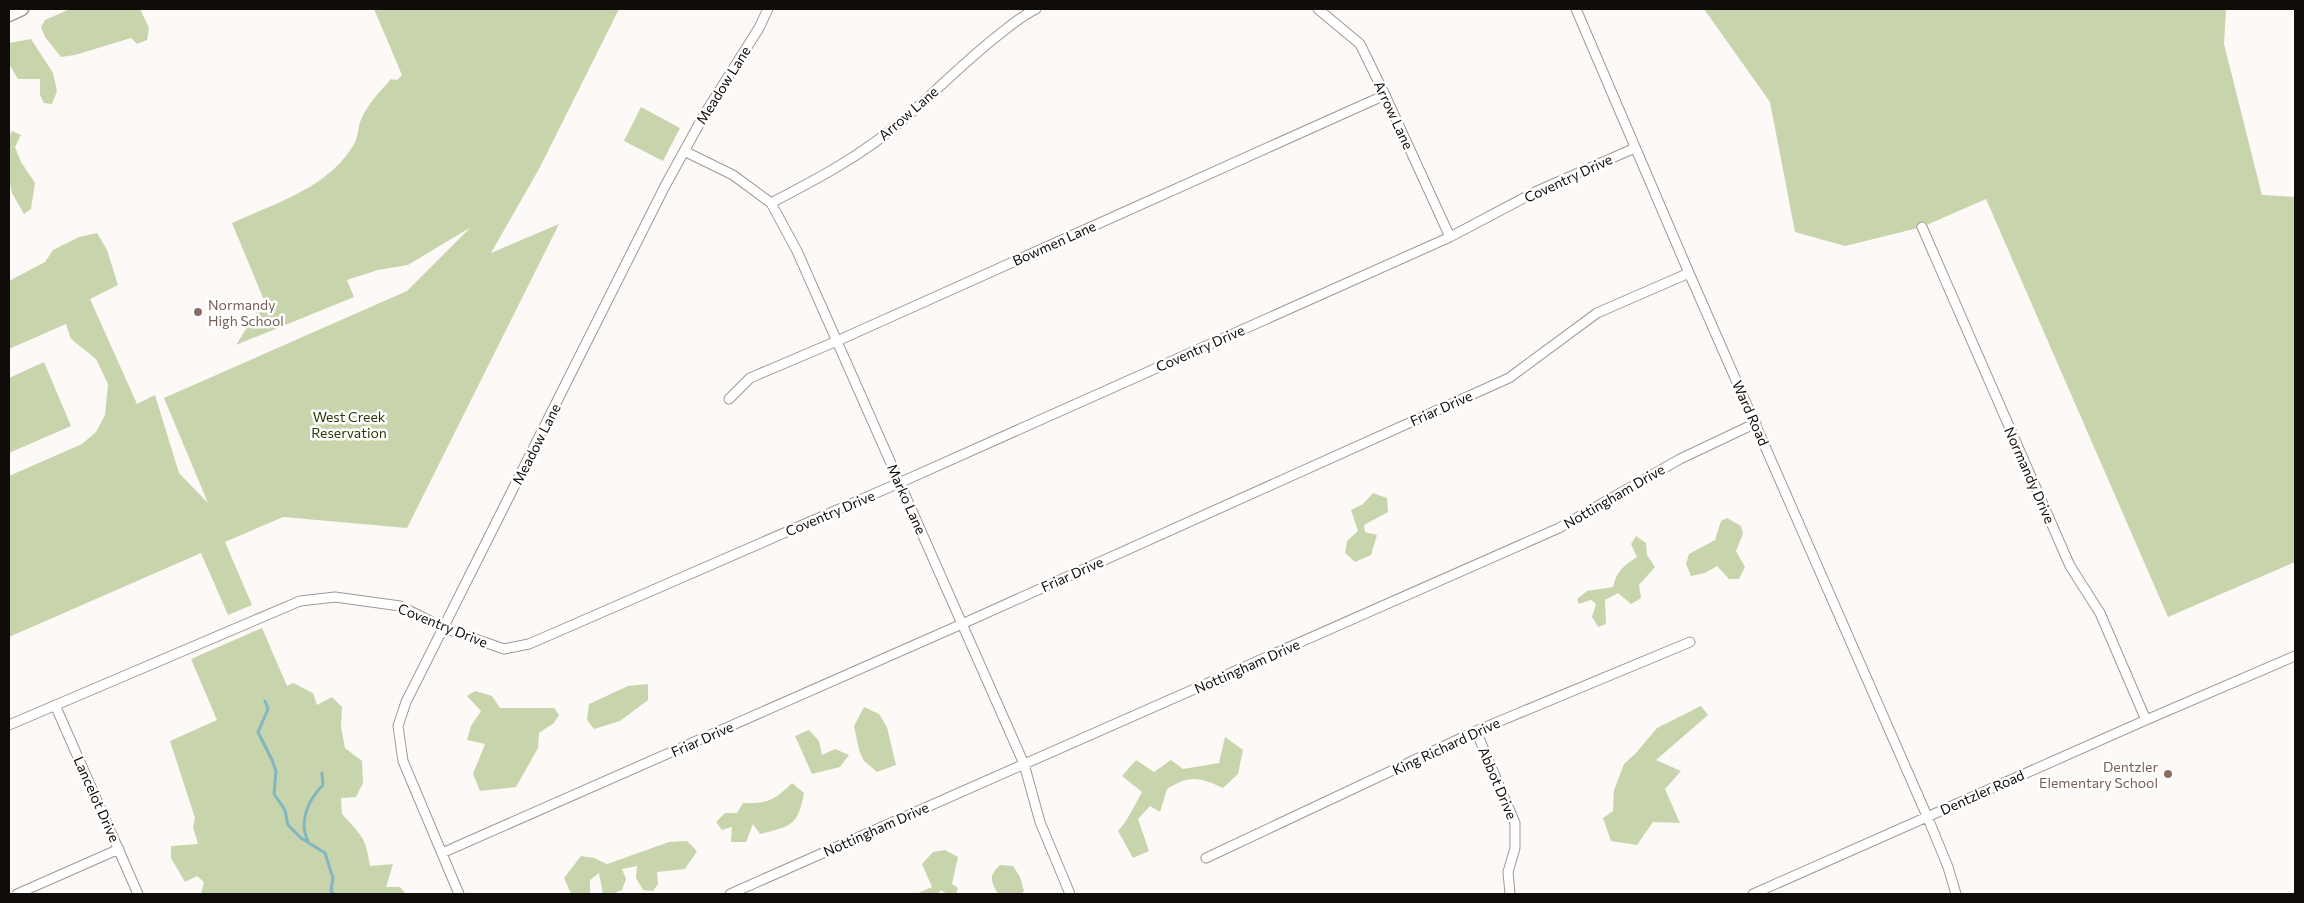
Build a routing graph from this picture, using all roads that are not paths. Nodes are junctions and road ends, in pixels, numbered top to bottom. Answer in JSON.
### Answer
{"nodes":[{"id":1,"x":22,"y":9,"type":"edge"},
{"id":2,"x":768,"y":9,"type":"edge"},
{"id":3,"x":1036,"y":9,"type":"edge"},
{"id":4,"x":1318,"y":9,"type":"edge"},
{"id":5,"x":1576,"y":9,"type":"edge"},
{"id":6,"x":9,"y":15,"type":"edge"},
{"id":7,"x":1385,"y":94,"type":"junction"},
{"id":8,"x":1635,"y":148,"type":"junction"},
{"id":9,"x":684,"y":151,"type":"junction"},
{"id":10,"x":771,"y":203,"type":"junction"},
{"id":11,"x":1922,"y":227,"type":"dead end"},
{"id":12,"x":1450,"y":237,"type":"junction"},
{"id":13,"x":1689,"y":273,"type":"junction"},
{"id":14,"x":837,"y":342,"type":"junction"},
{"id":15,"x":729,"y":400,"type":"dead end"},
{"id":16,"x":1756,"y":423,"type":"junction"},
{"id":17,"x":899,"y":483,"type":"junction"},
{"id":18,"x":962,"y":624,"type":"junction"},
{"id":19,"x":444,"y":628,"type":"junction"},
{"id":20,"x":1690,"y":642,"type":"dead end"},
{"id":21,"x":2295,"y":656,"type":"edge"},
{"id":22,"x":55,"y":704,"type":"junction"},
{"id":23,"x":2146,"y":720,"type":"junction"},
{"id":24,"x":9,"y":725,"type":"edge"},
{"id":25,"x":1476,"y":731,"type":"junction"},
{"id":26,"x":1024,"y":764,"type":"junction"},
{"id":27,"x":1927,"y":816,"type":"junction"},
{"id":28,"x":119,"y":849,"type":"junction"},
{"id":29,"x":442,"y":853,"type":"junction"},
{"id":30,"x":1206,"y":858,"type":"dead end"},
{"id":31,"x":16,"y":894,"type":"edge"},
{"id":32,"x":138,"y":894,"type":"edge"},
{"id":33,"x":460,"y":894,"type":"edge"},
{"id":34,"x":730,"y":894,"type":"edge"},
{"id":35,"x":1070,"y":894,"type":"edge"},
{"id":36,"x":1510,"y":894,"type":"edge"},
{"id":37,"x":1753,"y":894,"type":"edge"},
{"id":38,"x":1956,"y":894,"type":"edge"}],
"edges":[{"from":1,"to":6,"type":"main road"},
{"from":2,"to":9,"type":"street","name":"Meadow Lane"},
{"from":3,"to":10,"type":"street","name":"Arrow Lane"},
{"from":4,"to":7,"type":"street","name":"Arrow Lane"},
{"from":5,"to":8,"type":"street","name":"Ward Road"},
{"from":7,"to":12,"type":"street","name":"Arrow Lane"},
{"from":7,"to":14,"type":"street","name":"Bowmen Lane"},
{"from":8,"to":12,"type":"street","name":"Coventry Drive"},
{"from":8,"to":13,"type":"street","name":"Ward Road"},
{"from":9,"to":10,"type":"street","name":"Marko Lane"},
{"from":9,"to":19,"type":"street","name":"Meadow Lane"},
{"from":10,"to":14,"type":"street","name":"Marko Lane"},
{"from":11,"to":23,"type":"street","name":"Normandy Drive"},
{"from":12,"to":17,"type":"street","name":"Coventry Drive"},
{"from":13,"to":16,"type":"street","name":"Ward Road"},
{"from":13,"to":18,"type":"street","name":"Friar Drive"},
{"from":14,"to":15,"type":"street","name":"Bowmen Lane"},
{"from":14,"to":17,"type":"street","name":"Marko Lane"},
{"from":16,"to":26,"type":"street","name":"Nottingham Drive"},
{"from":16,"to":27,"type":"street","name":"Ward Road"},
{"from":17,"to":18,"type":"street","name":"Marko Lane"},
{"from":17,"to":19,"type":"street","name":"Coventry Drive"},
{"from":18,"to":26,"type":"street","name":"Marko Lane"},
{"from":18,"to":29,"type":"street","name":"Friar Drive"},
{"from":19,"to":22,"type":"street","name":"Coventry Drive"},
{"from":19,"to":29,"type":"street","name":"Meadow Lane"},
{"from":20,"to":25,"type":"street","name":"King Richard Drive"},
{"from":21,"to":23,"type":"street","name":"Dentzler Road"},
{"from":22,"to":24,"type":"street","name":"Coventry Drive"},
{"from":22,"to":28,"type":"street","name":"Lancelot Drive"},
{"from":23,"to":27,"type":"street","name":"Dentzler Road"},
{"from":25,"to":30,"type":"street","name":"King Richard Drive"},
{"from":25,"to":36,"type":"street","name":"Abbot Drive"},
{"from":26,"to":34,"type":"street","name":"Nottingham Drive"},
{"from":26,"to":35,"type":"street","name":"Marko Lane"},
{"from":27,"to":37,"type":"street","name":"Dentzler Road"},
{"from":27,"to":38,"type":"street","name":"Ward Road"},
{"from":28,"to":31,"type":"street"},
{"from":28,"to":32,"type":"street","name":"Lancelot Drive"},
{"from":29,"to":33,"type":"street","name":"Meadow Lane"}]}
